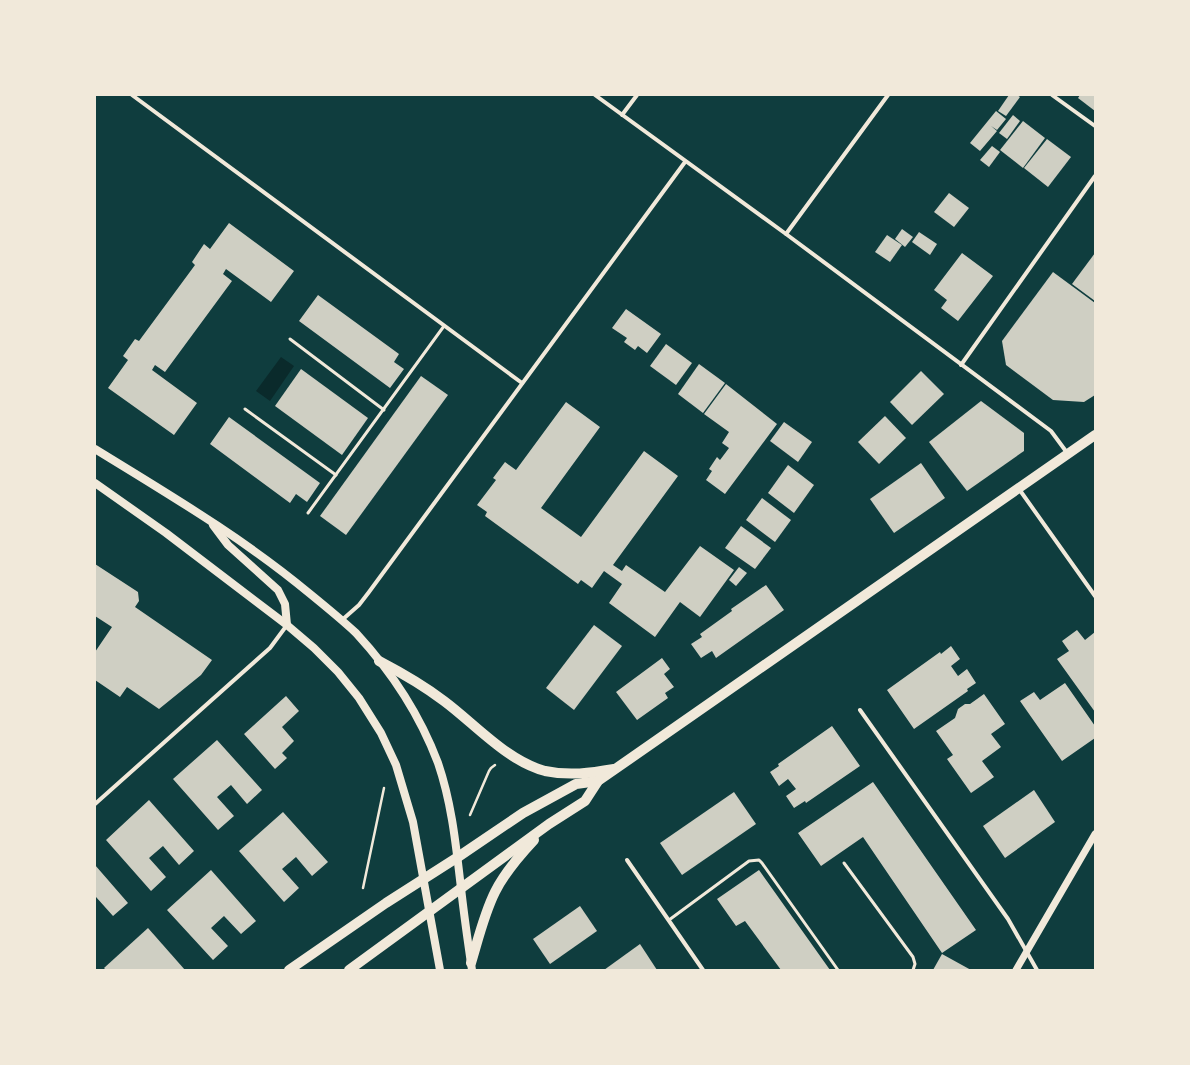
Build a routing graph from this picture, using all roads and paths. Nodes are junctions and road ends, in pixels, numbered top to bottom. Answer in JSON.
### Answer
{"nodes":[{"id":1,"x":132,"y":95,"type":"edge"},
{"id":2,"x":594,"y":95,"type":"edge"},
{"id":3,"x":637,"y":95,"type":"edge"},
{"id":4,"x":888,"y":95,"type":"edge"},
{"id":5,"x":1052,"y":95,"type":"edge"},
{"id":6,"x":622,"y":115,"type":"junction"},
{"id":7,"x":1095,"y":126,"type":"edge"},
{"id":8,"x":685,"y":162,"type":"junction"},
{"id":9,"x":1095,"y":176,"type":"edge"},
{"id":10,"x":786,"y":234,"type":"junction"},
{"id":11,"x":444,"y":326,"type":"junction"},
{"id":12,"x":290,"y":339,"type":"dead end"},
{"id":13,"x":961,"y":364,"type":"junction"},
{"id":14,"x":522,"y":383,"type":"junction"},
{"id":15,"x":245,"y":409,"type":"dead end"},
{"id":16,"x":384,"y":410,"type":"junction"},
{"id":17,"x":1095,"y":436,"type":"edge"},
{"id":18,"x":95,"y":449,"type":"edge"},
{"id":19,"x":1069,"y":454,"type":"junction"},
{"id":20,"x":336,"y":474,"type":"junction"},
{"id":21,"x":95,"y":483,"type":"edge"},
{"id":22,"x":1019,"y":489,"type":"junction"},
{"id":23,"x":308,"y":513,"type":"dead end"},
{"id":24,"x":207,"y":518,"type":"junction"},
{"id":25,"x":1095,"y":596,"type":"edge"},
{"id":26,"x":342,"y":620,"type":"junction"},
{"id":27,"x":287,"y":625,"type":"junction"},
{"id":28,"x":379,"y":661,"type":"junction"},
{"id":29,"x":860,"y":710,"type":"dead end"},
{"id":30,"x":500,"y":764,"type":"dead end"},
{"id":31,"x":618,"y":768,"type":"junction"},
{"id":32,"x":598,"y":781,"type":"junction"},
{"id":33,"x":384,"y":787,"type":"dead end"},
{"id":34,"x":95,"y":804,"type":"edge"},
{"id":35,"x":469,"y":819,"type":"dead end"},
{"id":36,"x":549,"y":824,"type":"junction"},
{"id":37,"x":1095,"y":834,"type":"edge"},
{"id":38,"x":458,"y":857,"type":"junction"},
{"id":39,"x":627,"y":860,"type":"dead end"},
{"id":40,"x":844,"y":863,"type":"dead end"},
{"id":41,"x":424,"y":878,"type":"junction"},
{"id":42,"x":363,"y":888,"type":"dead end"},
{"id":43,"x":461,"y":888,"type":"junction"},
{"id":44,"x":430,"y":912,"type":"junction"},
{"id":45,"x":669,"y":920,"type":"junction"},
{"id":46,"x":1027,"y":952,"type":"junction"},
{"id":47,"x":471,"y":967,"type":"edge"},
{"id":48,"x":288,"y":970,"type":"edge"},
{"id":49,"x":348,"y":970,"type":"edge"},
{"id":50,"x":440,"y":970,"type":"edge"},
{"id":51,"x":703,"y":970,"type":"edge"},
{"id":52,"x":838,"y":970,"type":"edge"},
{"id":53,"x":913,"y":970,"type":"edge"},
{"id":54,"x":1016,"y":970,"type":"edge"},
{"id":55,"x":1037,"y":970,"type":"edge"}],
"edges":[{"from":1,"to":11,"type":"street"},
{"from":2,"to":6,"type":"street"},
{"from":3,"to":6,"type":"street"},
{"from":4,"to":10,"type":"street"},
{"from":5,"to":7,"type":"street"},
{"from":6,"to":8,"type":"street"},
{"from":8,"to":10,"type":"street"},
{"from":8,"to":14,"type":"street"},
{"from":9,"to":13,"type":"street"},
{"from":10,"to":13,"type":"street"},
{"from":11,"to":14,"type":"street"},
{"from":11,"to":16,"type":"lane"},
{"from":12,"to":16,"type":"lane"},
{"from":13,"to":19,"type":"street"},
{"from":14,"to":26,"type":"street"},
{"from":15,"to":20,"type":"lane"},
{"from":16,"to":20,"type":"lane"},
{"from":17,"to":19,"type":"main road"},
{"from":18,"to":24,"type":"main road"},
{"from":19,"to":22,"type":"main road"},
{"from":20,"to":23,"type":"lane"},
{"from":21,"to":27,"type":"main road"},
{"from":22,"to":25,"type":"street"},
{"from":22,"to":31,"type":"main road"},
{"from":24,"to":26,"type":"main road"},
{"from":24,"to":27,"type":"main road"},
{"from":26,"to":28,"type":"main road"},
{"from":27,"to":34,"type":"street"},
{"from":27,"to":41,"type":"main road"},
{"from":28,"to":31,"type":"main road"},
{"from":28,"to":38,"type":"main road"},
{"from":29,"to":46,"type":"street"},
{"from":30,"to":35,"type":"path"},
{"from":31,"to":32,"type":"main road"},
{"from":32,"to":36,"type":"main road"},
{"from":32,"to":38,"type":"main road"},
{"from":33,"to":42,"type":"path"},
{"from":36,"to":43,"type":"main road"},
{"from":36,"to":47,"type":"main road"},
{"from":37,"to":46,"type":"street"},
{"from":38,"to":41,"type":"main road"},
{"from":38,"to":43,"type":"main road"},
{"from":39,"to":45,"type":"street"},
{"from":40,"to":53,"type":"lane"},
{"from":41,"to":44,"type":"main road"},
{"from":41,"to":48,"type":"main road"},
{"from":43,"to":44,"type":"main road"},
{"from":43,"to":47,"type":"main road"},
{"from":44,"to":49,"type":"main road"},
{"from":44,"to":50,"type":"main road"},
{"from":45,"to":51,"type":"street"},
{"from":45,"to":52,"type":"lane"},
{"from":46,"to":54,"type":"street"},
{"from":46,"to":55,"type":"street"}]}
